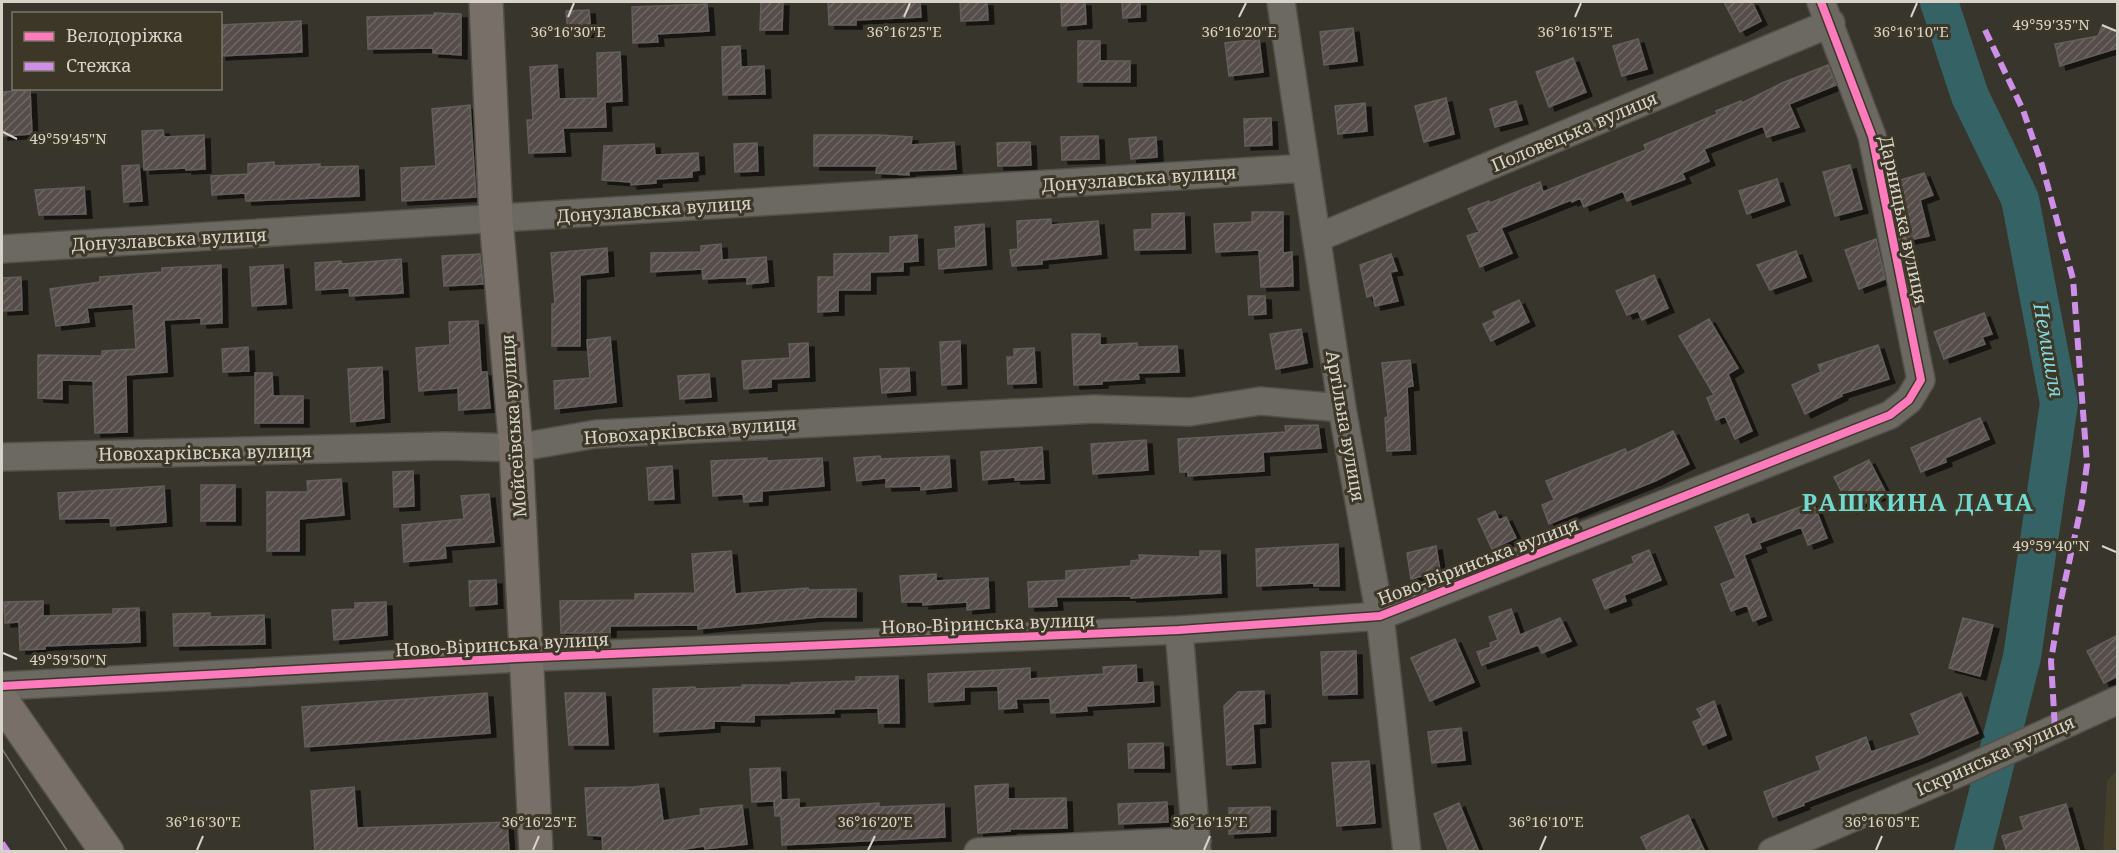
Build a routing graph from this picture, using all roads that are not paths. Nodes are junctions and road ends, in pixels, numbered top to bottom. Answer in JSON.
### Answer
{"nodes":[{"id":1,"x":486,"y":2,"type":"edge"},
{"id":2,"x":1281,"y":2,"type":"edge"},
{"id":3,"x":1826,"y":12,"type":"edge"},
{"id":4,"x":1306,"y":168,"type":"junction"},
{"id":5,"x":496,"y":219,"type":"junction"},
{"id":6,"x":1317,"y":238,"type":"junction"},
{"id":7,"x":2,"y":249,"type":"edge"},
{"id":8,"x":1921,"y":380,"type":"joint"},
{"id":9,"x":1342,"y":408,"type":"junction"},
{"id":10,"x":516,"y":448,"type":"junction"},
{"id":11,"x":2,"y":457,"type":"edge"},
{"id":12,"x":1380,"y":616,"type":"junction"},
{"id":13,"x":1179,"y":630,"type":"junction"},
{"id":14,"x":527,"y":657,"type":"junction"},
{"id":15,"x":2,"y":686,"type":"edge"},
{"id":16,"x":2118,"y":700,"type":"edge"},
{"id":17,"x":2,"y":701,"type":"edge"},
{"id":18,"x":1197,"y":847,"type":"edge"},
{"id":19,"x":107,"y":852,"type":"edge"},
{"id":20,"x":536,"y":852,"type":"edge"},
{"id":21,"x":978,"y":852,"type":"edge"},
{"id":22,"x":1407,"y":852,"type":"edge"},
{"id":23,"x":1772,"y":852,"type":"edge"}],
"edges":[{"from":1,"to":5,"type":"main road","name":"Мойсеївська вулиця"},
{"from":2,"to":4,"type":"street","name":"Артільна вулиця"},
{"from":3,"to":6,"type":"street","name":"Половецька вулиця"},
{"from":3,"to":8,"type":"street","name":"Дарницька вулиця"},
{"from":4,"to":5,"type":"street","name":"Донузлавська вулиця"},
{"from":4,"to":6,"type":"street","name":"Артільна вулиця"},
{"from":5,"to":7,"type":"street","name":"Донузлавська вулиця"},
{"from":5,"to":10,"type":"main road","name":"Мойсеївська вулиця"},
{"from":6,"to":9,"type":"street","name":"Артільна вулиця"},
{"from":8,"to":12,"type":"street","name":"Ново-Віринська вулиця"},
{"from":9,"to":10,"type":"street","name":"Новохарківська вулиця"},
{"from":9,"to":12,"type":"street","name":"Артільна вулиця"},
{"from":10,"to":11,"type":"street","name":"Новохарківська вулиця"},
{"from":10,"to":14,"type":"main road","name":"Мойсеївська вулиця"},
{"from":12,"to":13,"type":"street","name":"Ново-Віринська вулиця"},
{"from":12,"to":22,"type":"street","name":"Артільна вулиця"},
{"from":13,"to":14,"type":"street","name":"Ново-Віринська вулиця"},
{"from":13,"to":18,"type":"street"},
{"from":14,"to":15,"type":"street","name":"Ново-Віринська вулиця"},
{"from":14,"to":20,"type":"main road","name":"Мойсеївська вулиця"},
{"from":16,"to":23,"type":"street","name":"Іскринська вулиця"},
{"from":17,"to":19,"type":"main road"},
{"from":18,"to":21,"type":"street"}]}
